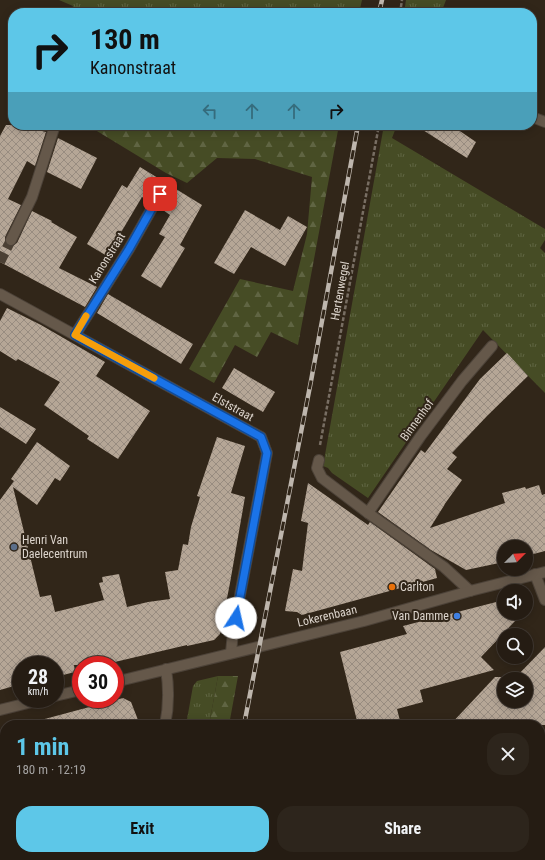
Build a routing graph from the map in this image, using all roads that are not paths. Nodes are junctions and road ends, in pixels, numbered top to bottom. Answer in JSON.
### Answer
{"nodes":[{"id":1,"x":53,"y":130,"type":"edge"},
{"id":2,"x":160,"y":194,"type":"dead end"},
{"id":3,"x":11,"y":240,"type":"tunnel mouth"},
{"id":4,"x":0,"y":294,"type":"edge"},
{"id":5,"x":75,"y":335,"type":"junction"},
{"id":6,"x":492,"y":346,"type":"dead end"},
{"id":7,"x":318,"y":460,"type":"road end"},
{"id":8,"x":368,"y":513,"type":"junction"},
{"id":9,"x":545,"y":572,"type":"edge"},
{"id":10,"x":535,"y":574,"type":"junction"},
{"id":11,"x":470,"y":591,"type":"junction"},
{"id":12,"x":545,"y":600,"type":"edge"},
{"id":13,"x":231,"y":653,"type":"junction"},
{"id":14,"x":166,"y":669,"type":"junction"},
{"id":15,"x":124,"y":680,"type":"edge"},
{"id":16,"x":12,"y":707,"type":"edge"},
{"id":17,"x":0,"y":710,"type":"edge"},
{"id":18,"x":166,"y":720,"type":"edge"}],
"edges":[{"from":1,"to":3,"type":"street"},
{"from":2,"to":5,"type":"street","name":"Kanonstraat"},
{"from":4,"to":5,"type":"street","name":"Elststraat"},
{"from":5,"to":13,"type":"street","name":"Elststraat"},
{"from":6,"to":8,"type":"street","name":"Binnenhof"},
{"from":7,"to":8,"type":"street"},
{"from":8,"to":11,"type":"street"},
{"from":9,"to":10,"type":"street","name":"Lokerenbaan"},
{"from":10,"to":11,"type":"street","name":"Lokerenbaan"},
{"from":10,"to":12,"type":"street"},
{"from":11,"to":13,"type":"street","name":"Lokerenbaan"},
{"from":13,"to":14,"type":"street","name":"Lokerenbaan"},
{"from":14,"to":15,"type":"street","name":"Lokerenbaan"},
{"from":14,"to":18,"type":"street"},
{"from":16,"to":17,"type":"street"}]}
